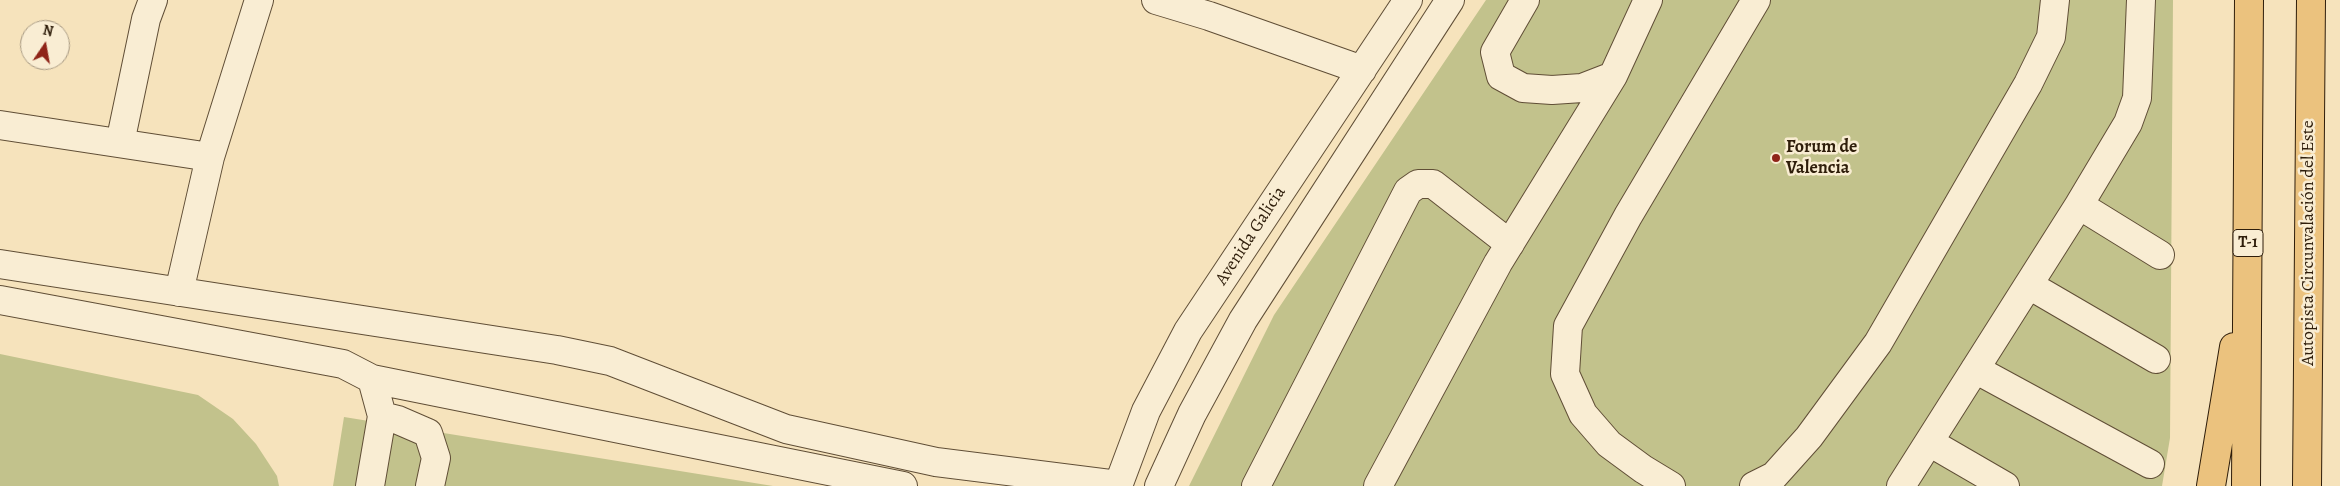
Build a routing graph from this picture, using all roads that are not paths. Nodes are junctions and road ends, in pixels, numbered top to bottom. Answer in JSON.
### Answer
{"nodes":[{"id":1,"x":153,"y":0,"type":"edge"},
{"id":2,"x":259,"y":0,"type":"edge"},
{"id":3,"x":1156,"y":0,"type":"edge"},
{"id":4,"x":1408,"y":0,"type":"edge"},
{"id":5,"x":1450,"y":0,"type":"edge"},
{"id":6,"x":1525,"y":0,"type":"edge"},
{"id":7,"x":1648,"y":0,"type":"edge"},
{"id":8,"x":1756,"y":0,"type":"edge"},
{"id":9,"x":2055,"y":0,"type":"edge"},
{"id":10,"x":2141,"y":0,"type":"edge"},
{"id":11,"x":2249,"y":0,"type":"edge"},
{"id":12,"x":2311,"y":0,"type":"edge"},
{"id":13,"x":2322,"y":0,"type":"edge"},
{"id":14,"x":1362,"y":70,"type":"junction"},
{"id":15,"x":1613,"y":76,"type":"junction"},
{"id":16,"x":0,"y":125,"type":"edge"},
{"id":17,"x":2310,"y":138,"type":"junction"},
{"id":18,"x":120,"y":143,"type":"junction"},
{"id":19,"x":210,"y":157,"type":"junction"},
{"id":20,"x":2079,"y":205,"type":"junction"},
{"id":21,"x":1510,"y":244,"type":"junction"},
{"id":22,"x":2160,"y":255,"type":"dead end"},
{"id":23,"x":2248,"y":262,"type":"junction"},
{"id":24,"x":0,"y":264,"type":"edge"},
{"id":25,"x":2029,"y":285,"type":"junction"},
{"id":26,"x":179,"y":292,"type":"junction"},
{"id":27,"x":0,"y":300,"type":"edge"},
{"id":28,"x":2156,"y":359,"type":"dead end"},
{"id":29,"x":1975,"y":369,"type":"junction"},
{"id":30,"x":372,"y":379,"type":"junction"},
{"id":31,"x":382,"y":416,"type":"junction"},
{"id":32,"x":1929,"y":442,"type":"junction"},
{"id":33,"x":2150,"y":464,"type":"dead end"},
{"id":34,"x":370,"y":486,"type":"edge"},
{"id":35,"x":430,"y":486,"type":"edge"},
{"id":36,"x":903,"y":486,"type":"edge"},
{"id":37,"x":1118,"y":486,"type":"edge"},
{"id":38,"x":1159,"y":486,"type":"edge"},
{"id":39,"x":1256,"y":486,"type":"edge"},
{"id":40,"x":1378,"y":486,"type":"edge"},
{"id":41,"x":1671,"y":486,"type":"edge"},
{"id":42,"x":1754,"y":486,"type":"edge"},
{"id":43,"x":1901,"y":486,"type":"edge"},
{"id":44,"x":2005,"y":486,"type":"edge"},
{"id":45,"x":2211,"y":486,"type":"edge"},
{"id":46,"x":2246,"y":486,"type":"edge"},
{"id":47,"x":2308,"y":486,"type":"edge"}],
"edges":[{"from":1,"to":18,"type":"street"},
{"from":2,"to":19,"type":"street"},
{"from":3,"to":14,"type":"street"},
{"from":4,"to":14,"type":"street","name":"Avenida Galicia"},
{"from":5,"to":38,"type":"street"},
{"from":6,"to":15,"type":"street"},
{"from":7,"to":15,"type":"street"},
{"from":8,"to":41,"type":"street"},
{"from":9,"to":42,"type":"street"},
{"from":10,"to":20,"type":"street"},
{"from":11,"to":23,"type":"highway","number":"T-1"},
{"from":12,"to":17,"type":"highway","name":"Autopista Circunvalación del Este"},
{"from":13,"to":17,"type":"highway"},
{"from":14,"to":37,"type":"street","name":"Avenida Galicia"},
{"from":15,"to":21,"type":"street"},
{"from":16,"to":18,"type":"street"},
{"from":17,"to":47,"type":"highway","name":"Autopista Circunvalación del Este"},
{"from":18,"to":19,"type":"street"},
{"from":19,"to":26,"type":"street"},
{"from":20,"to":22,"type":"street"},
{"from":20,"to":25,"type":"street"},
{"from":21,"to":39,"type":"street"},
{"from":21,"to":40,"type":"street"},
{"from":23,"to":45,"type":"highway"},
{"from":23,"to":46,"type":"highway","number":"T-1"},
{"from":24,"to":26,"type":"street"},
{"from":25,"to":28,"type":"street"},
{"from":25,"to":29,"type":"street"},
{"from":26,"to":37,"type":"street"},
{"from":27,"to":30,"type":"street"},
{"from":29,"to":32,"type":"street"},
{"from":29,"to":33,"type":"street"},
{"from":30,"to":31,"type":"street"},
{"from":30,"to":36,"type":"street"},
{"from":31,"to":34,"type":"street"},
{"from":31,"to":35,"type":"street"},
{"from":32,"to":43,"type":"street"},
{"from":32,"to":44,"type":"street"}]}
